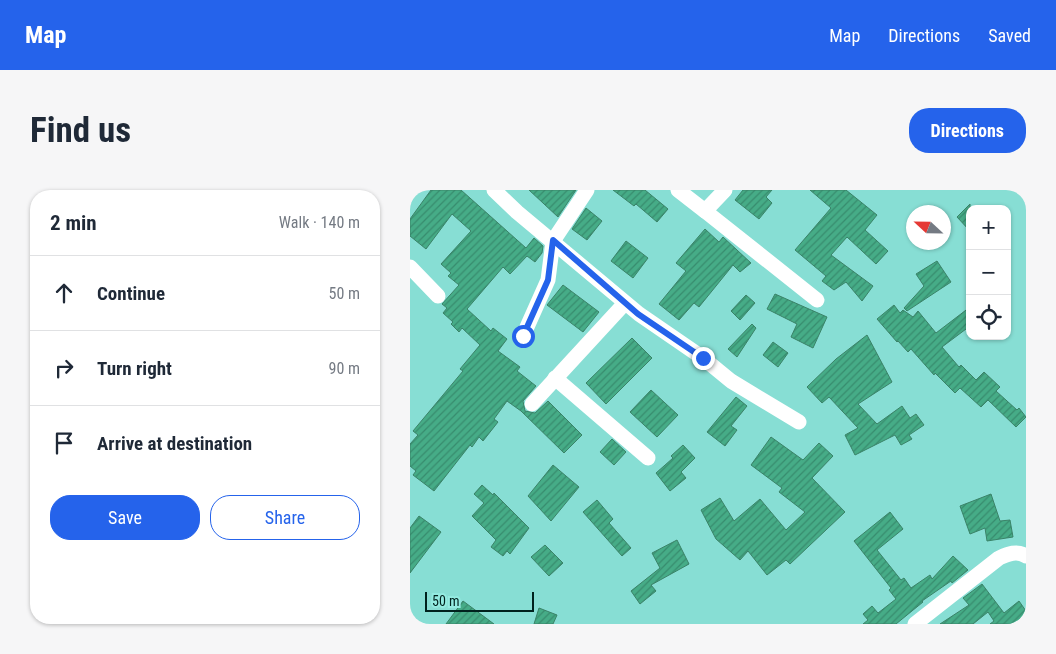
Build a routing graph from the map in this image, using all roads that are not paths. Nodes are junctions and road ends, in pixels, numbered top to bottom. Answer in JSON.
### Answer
{"nodes":[{"id":1,"x":494,"y":190,"type":"edge"},
{"id":2,"x":587,"y":190,"type":"edge"},
{"id":3,"x":678,"y":190,"type":"edge"},
{"id":4,"x":725,"y":190,"type":"edge"},
{"id":5,"x":705,"y":211,"type":"junction"},
{"id":6,"x":553,"y":240,"type":"junction"},
{"id":7,"x":410,"y":267,"type":"edge"},
{"id":8,"x":438,"y":296,"type":"dead end"},
{"id":9,"x":816,"y":300,"type":"dead end"},
{"id":10,"x":625,"y":303,"type":"junction"},
{"id":11,"x":523,"y":336,"type":"dead end"},
{"id":12,"x":555,"y":378,"type":"junction"},
{"id":13,"x":532,"y":404,"type":"dead end"},
{"id":14,"x":799,"y":422,"type":"dead end"},
{"id":15,"x":648,"y":458,"type":"dead end"},
{"id":16,"x":1026,"y":556,"type":"edge"},
{"id":17,"x":915,"y":624,"type":"edge"}],
"edges":[{"from":1,"to":6,"type":"street"},
{"from":2,"to":6,"type":"street"},
{"from":3,"to":5,"type":"street"},
{"from":4,"to":5,"type":"street"},
{"from":5,"to":9,"type":"street"},
{"from":6,"to":10,"type":"street"},
{"from":6,"to":11,"type":"street"},
{"from":7,"to":8,"type":"street"},
{"from":10,"to":12,"type":"street"},
{"from":10,"to":14,"type":"street"},
{"from":12,"to":13,"type":"street"},
{"from":12,"to":15,"type":"street"},
{"from":16,"to":17,"type":"street"}]}
